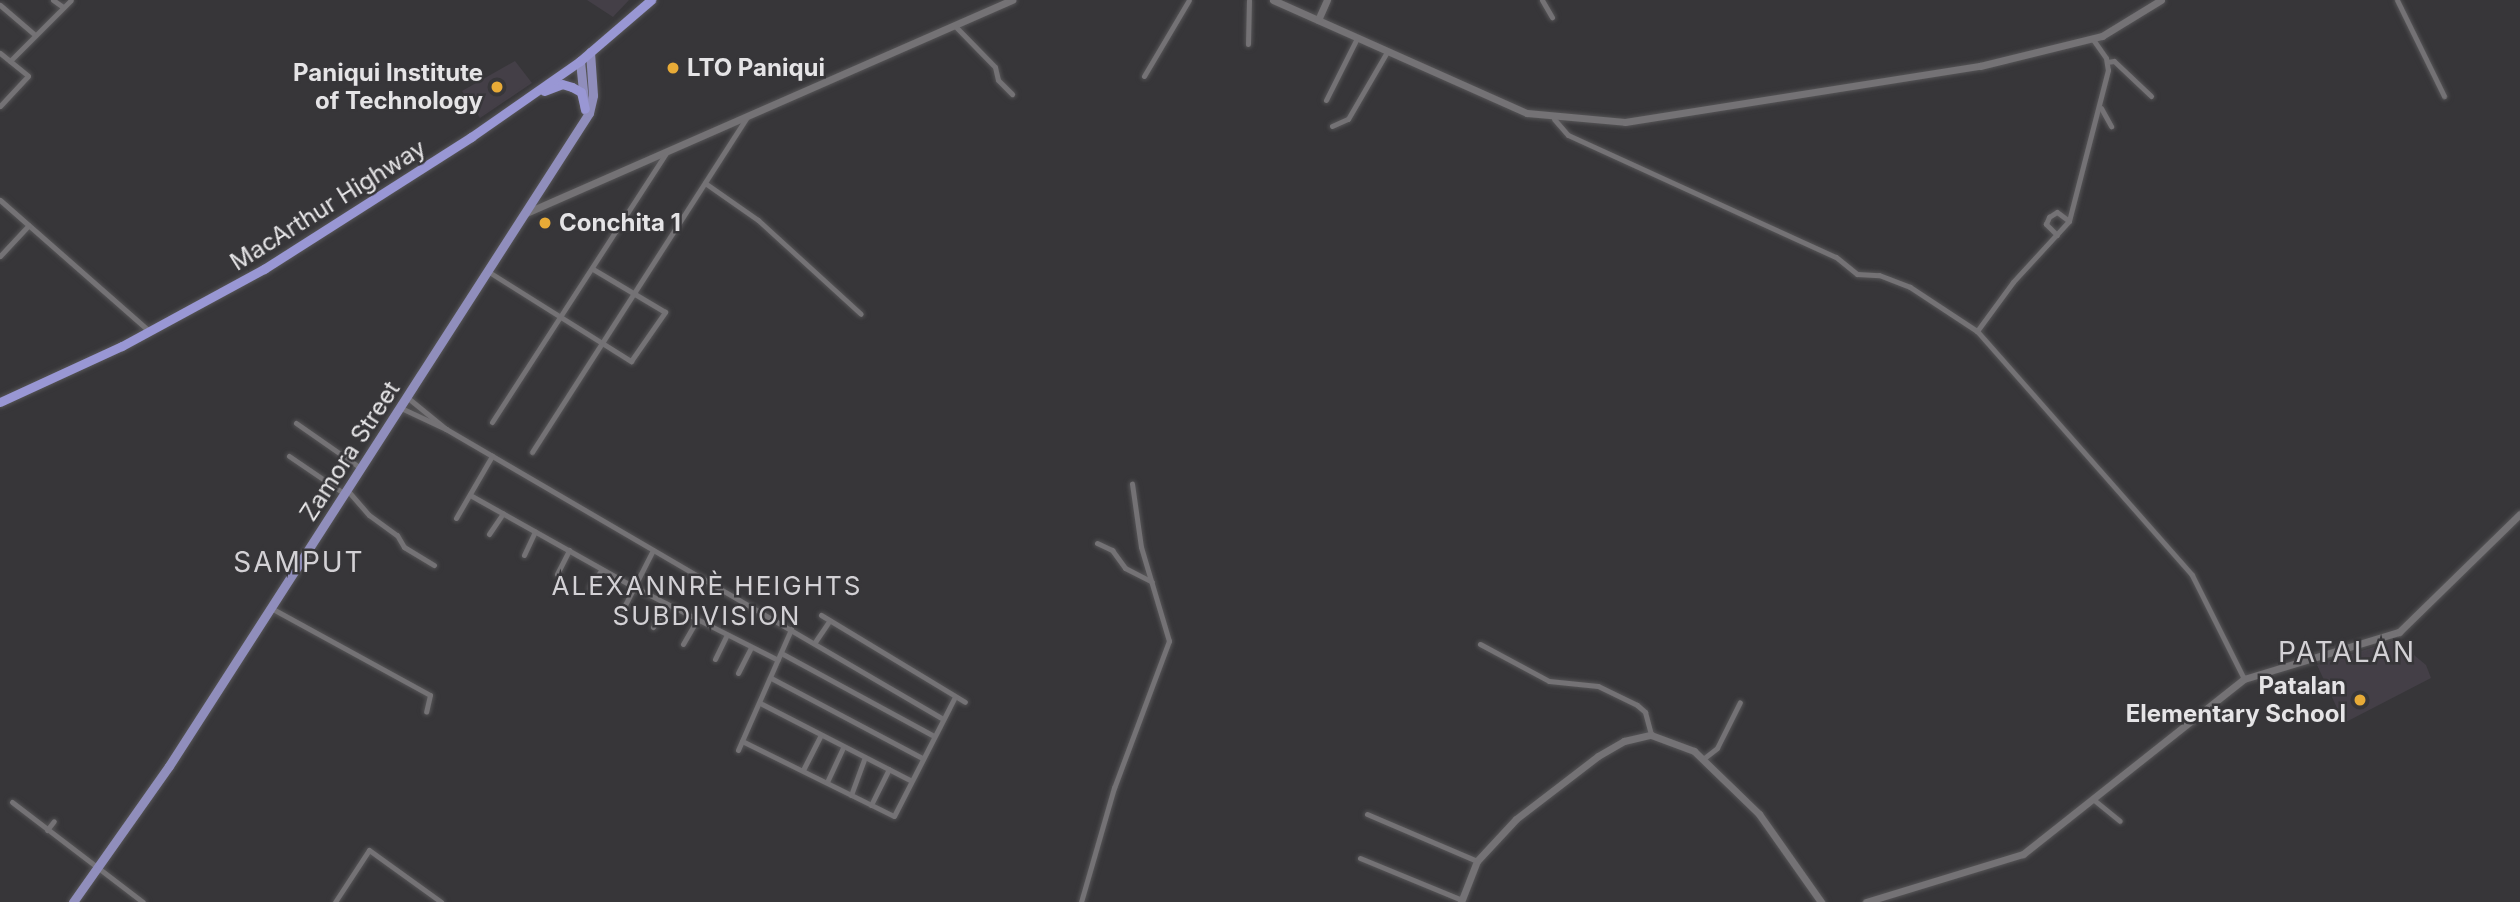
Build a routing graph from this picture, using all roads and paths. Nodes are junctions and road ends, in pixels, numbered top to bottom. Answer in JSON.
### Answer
{"nodes":[{"id":1,"x":53,"y":0,"type":"edge"},
{"id":2,"x":71,"y":0,"type":"edge"},
{"id":3,"x":652,"y":0,"type":"edge"},
{"id":4,"x":1012,"y":0,"type":"edge"},
{"id":5,"x":1189,"y":0,"type":"edge"},
{"id":6,"x":1249,"y":0,"type":"edge"},
{"id":7,"x":1273,"y":0,"type":"edge"},
{"id":8,"x":1326,"y":0,"type":"edge"},
{"id":9,"x":1542,"y":0,"type":"edge"},
{"id":10,"x":2161,"y":0,"type":"edge"},
{"id":11,"x":2397,"y":0,"type":"edge"},
{"id":12,"x":1000,"y":3,"type":"edge"},
{"id":13,"x":0,"y":5,"type":"edge"},
{"id":14,"x":63,"y":7,"type":"junction"},
{"id":15,"x":1552,"y":17,"type":"dead end"},
{"id":16,"x":1318,"y":20,"type":"junction"},
{"id":17,"x":955,"y":26,"type":"junction"},
{"id":18,"x":35,"y":35,"type":"junction"},
{"id":19,"x":1357,"y":38,"type":"junction"},
{"id":20,"x":2092,"y":38,"type":"junction"},
{"id":21,"x":1248,"y":44,"type":"dead end"},
{"id":22,"x":590,"y":52,"type":"junction"},
{"id":23,"x":1387,"y":52,"type":"junction"},
{"id":24,"x":0,"y":53,"type":"edge"},
{"id":25,"x":10,"y":61,"type":"junction"},
{"id":26,"x":580,"y":61,"type":"junction"},
{"id":27,"x":2107,"y":62,"type":"junction"},
{"id":28,"x":1144,"y":76,"type":"dead end"},
{"id":29,"x":1012,"y":94,"type":"dead end"},
{"id":30,"x":2151,"y":96,"type":"dead end"},
{"id":31,"x":2444,"y":96,"type":"dead end"},
{"id":32,"x":526,"y":98,"type":"junction"},
{"id":33,"x":1326,"y":100,"type":"dead end"},
{"id":34,"x":0,"y":106,"type":"edge"},
{"id":35,"x":588,"y":108,"type":"junction"},
{"id":36,"x":2101,"y":108,"type":"junction"},
{"id":37,"x":747,"y":117,"type":"junction"},
{"id":38,"x":1555,"y":119,"type":"junction"},
{"id":39,"x":1332,"y":126,"type":"dead end"},
{"id":40,"x":2111,"y":126,"type":"dead end"},
{"id":41,"x":667,"y":151,"type":"junction"},
{"id":42,"x":705,"y":183,"type":"junction"},
{"id":43,"x":0,"y":200,"type":"edge"},
{"id":44,"x":526,"y":213,"type":"junction"},
{"id":45,"x":2070,"y":221,"type":"junction"},
{"id":46,"x":29,"y":225,"type":"junction"},
{"id":47,"x":2057,"y":235,"type":"junction"},
{"id":48,"x":0,"y":256,"type":"edge"},
{"id":49,"x":593,"y":269,"type":"junction"},
{"id":50,"x":489,"y":272,"type":"junction"},
{"id":51,"x":634,"y":291,"type":"junction"},
{"id":52,"x":861,"y":314,"type":"dead end"},
{"id":53,"x":561,"y":317,"type":"junction"},
{"id":54,"x":1977,"y":331,"type":"junction"},
{"id":55,"x":150,"y":332,"type":"junction"},
{"id":56,"x":602,"y":343,"type":"junction"},
{"id":57,"x":408,"y":398,"type":"junction"},
{"id":58,"x":0,"y":402,"type":"edge"},
{"id":59,"x":419,"y":406,"type":"junction"},
{"id":60,"x":401,"y":408,"type":"junction"},
{"id":61,"x":414,"y":416,"type":"junction"},
{"id":62,"x":492,"y":422,"type":"dead end"},
{"id":63,"x":296,"y":423,"type":"dead end"},
{"id":64,"x":446,"y":429,"type":"junction"},
{"id":65,"x":532,"y":452,"type":"dead end"},
{"id":66,"x":289,"y":456,"type":"dead end"},
{"id":67,"x":492,"y":456,"type":"junction"},
{"id":68,"x":362,"y":469,"type":"junction"},
{"id":69,"x":1132,"y":484,"type":"dead end"},
{"id":70,"x":346,"y":492,"type":"junction"},
{"id":71,"x":470,"y":495,"type":"junction"},
{"id":72,"x":503,"y":513,"type":"junction"},
{"id":73,"x":2520,"y":514,"type":"edge"},
{"id":74,"x":456,"y":518,"type":"dead end"},
{"id":75,"x":535,"y":531,"type":"junction"},
{"id":76,"x":489,"y":534,"type":"dead end"},
{"id":77,"x":1097,"y":543,"type":"dead end"},
{"id":78,"x":569,"y":550,"type":"junction"},
{"id":79,"x":653,"y":550,"type":"junction"},
{"id":80,"x":524,"y":555,"type":"dead end"},
{"id":81,"x":434,"y":565,"type":"dead end"},
{"id":82,"x":602,"y":569,"type":"junction"},
{"id":83,"x":556,"y":574,"type":"dead end"},
{"id":84,"x":1152,"y":582,"type":"junction"},
{"id":85,"x":634,"y":587,"type":"junction"},
{"id":86,"x":590,"y":588,"type":"dead end"},
{"id":87,"x":667,"y":604,"type":"junction"},
{"id":88,"x":271,"y":608,"type":"junction"},
{"id":89,"x":623,"y":609,"type":"dead end"},
{"id":90,"x":821,"y":615,"type":"dead end"},
{"id":91,"x":696,"y":620,"type":"junction"},
{"id":92,"x":829,"y":621,"type":"junction"},
{"id":93,"x":653,"y":627,"type":"dead end"},
{"id":94,"x":791,"y":629,"type":"junction"},
{"id":95,"x":726,"y":636,"type":"junction"},
{"id":96,"x":815,"y":642,"type":"junction"},
{"id":97,"x":683,"y":644,"type":"dead end"},
{"id":98,"x":1480,"y":644,"type":"dead end"},
{"id":99,"x":751,"y":648,"type":"junction"},
{"id":100,"x":781,"y":653,"type":"junction"},
{"id":101,"x":715,"y":659,"type":"dead end"},
{"id":102,"x":778,"y":660,"type":"junction"},
{"id":103,"x":738,"y":673,"type":"dead end"},
{"id":104,"x":771,"y":678,"type":"junction"},
{"id":105,"x":2244,"y":679,"type":"junction"},
{"id":106,"x":956,"y":697,"type":"junction"},
{"id":107,"x":965,"y":702,"type":"dead end"},
{"id":108,"x":1740,"y":702,"type":"dead end"},
{"id":109,"x":760,"y":703,"type":"junction"},
{"id":110,"x":426,"y":712,"type":"dead end"},
{"id":111,"x":943,"y":719,"type":"junction"},
{"id":112,"x":821,"y":735,"type":"junction"},
{"id":113,"x":1651,"y":735,"type":"junction"},
{"id":114,"x":934,"y":736,"type":"junction"},
{"id":115,"x":742,"y":741,"type":"junction"},
{"id":116,"x":844,"y":747,"type":"junction"},
{"id":117,"x":738,"y":750,"type":"dead end"},
{"id":118,"x":865,"y":757,"type":"junction"},
{"id":119,"x":922,"y":758,"type":"junction"},
{"id":120,"x":1703,"y":759,"type":"junction"},
{"id":121,"x":889,"y":769,"type":"junction"},
{"id":122,"x":803,"y":770,"type":"junction"},
{"id":123,"x":910,"y":780,"type":"junction"},
{"id":124,"x":827,"y":782,"type":"junction"},
{"id":125,"x":851,"y":795,"type":"junction"},
{"id":126,"x":2094,"y":800,"type":"junction"},
{"id":127,"x":12,"y":802,"type":"dead end"},
{"id":128,"x":871,"y":805,"type":"junction"},
{"id":129,"x":1367,"y":814,"type":"dead end"},
{"id":130,"x":54,"y":821,"type":"dead end"},
{"id":131,"x":2120,"y":821,"type":"dead end"},
{"id":132,"x":47,"y":830,"type":"junction"},
{"id":133,"x":1360,"y":858,"type":"dead end"},
{"id":134,"x":1477,"y":861,"type":"junction"},
{"id":135,"x":97,"y":869,"type":"junction"},
{"id":136,"x":1461,"y":901,"type":"edge"},
{"id":137,"x":73,"y":902,"type":"edge"},
{"id":138,"x":143,"y":902,"type":"edge"},
{"id":139,"x":335,"y":902,"type":"edge"},
{"id":140,"x":440,"y":902,"type":"edge"},
{"id":141,"x":1081,"y":902,"type":"edge"},
{"id":142,"x":1821,"y":902,"type":"edge"},
{"id":143,"x":1866,"y":902,"type":"edge"}],
"edges":[{"from":1,"to":14,"type":"street"},
{"from":2,"to":14,"type":"street"},
{"from":3,"to":22,"type":"highway","name":"MacArthur Highway"},
{"from":4,"to":12,"type":"street"},
{"from":5,"to":28,"type":"street"},
{"from":6,"to":21,"type":"street"},
{"from":7,"to":16,"type":"street"},
{"from":8,"to":16,"type":"street"},
{"from":9,"to":15,"type":"street"},
{"from":10,"to":20,"type":"street"},
{"from":11,"to":31,"type":"street"},
{"from":12,"to":17,"type":"street"},
{"from":13,"to":18,"type":"street"},
{"from":14,"to":18,"type":"street"},
{"from":16,"to":19,"type":"street"},
{"from":17,"to":29,"type":"street"},
{"from":17,"to":37,"type":"street"},
{"from":18,"to":25,"type":"street"},
{"from":19,"to":23,"type":"street"},
{"from":19,"to":33,"type":"street"},
{"from":20,"to":27,"type":"street"},
{"from":20,"to":38,"type":"street"},
{"from":22,"to":26,"type":"highway","name":"MacArthur Highway"},
{"from":22,"to":35,"type":"main road","name":"Zamora Street"},
{"from":23,"to":38,"type":"street"},
{"from":23,"to":39,"type":"street"},
{"from":24,"to":25,"type":"street"},
{"from":25,"to":34,"type":"street"},
{"from":26,"to":32,"type":"highway","name":"MacArthur Highway"},
{"from":26,"to":35,"type":"main road","name":"Zamora Street"},
{"from":27,"to":30,"type":"street"},
{"from":27,"to":36,"type":"street"},
{"from":32,"to":35,"type":"highway"},
{"from":32,"to":55,"type":"highway","name":"MacArthur Highway"},
{"from":35,"to":44,"type":"main road","name":"Zamora Street"},
{"from":36,"to":40,"type":"street"},
{"from":36,"to":45,"type":"street"},
{"from":37,"to":41,"type":"street"},
{"from":37,"to":42,"type":"street"},
{"from":38,"to":54,"type":"street"},
{"from":41,"to":44,"type":"street"},
{"from":41,"to":49,"type":"street"},
{"from":42,"to":51,"type":"street"},
{"from":42,"to":52,"type":"street"},
{"from":43,"to":46,"type":"street"},
{"from":44,"to":50,"type":"main road","name":"Zamora Street"},
{"from":45,"to":47,"type":"street"},
{"from":45,"to":47,"type":"street"},
{"from":46,"to":48,"type":"street"},
{"from":46,"to":55,"type":"street"},
{"from":47,"to":54,"type":"street"},
{"from":49,"to":51,"type":"street"},
{"from":49,"to":53,"type":"street"},
{"from":50,"to":53,"type":"street"},
{"from":50,"to":57,"type":"main road","name":"Zamora Street"},
{"from":51,"to":56,"type":"street"},
{"from":51,"to":56,"type":"street"},
{"from":53,"to":56,"type":"street"},
{"from":53,"to":62,"type":"street"},
{"from":54,"to":105,"type":"street"},
{"from":55,"to":58,"type":"highway","name":"MacArthur Highway"},
{"from":56,"to":65,"type":"street"},
{"from":57,"to":59,"type":"street"},
{"from":57,"to":60,"type":"main road","name":"Zamora Street"},
{"from":59,"to":61,"type":"street"},
{"from":59,"to":64,"type":"street"},
{"from":60,"to":61,"type":"street"},
{"from":60,"to":68,"type":"main road","name":"Zamora Street"},
{"from":61,"to":64,"type":"street"},
{"from":63,"to":68,"type":"street"},
{"from":64,"to":67,"type":"street"},
{"from":66,"to":70,"type":"street"},
{"from":67,"to":71,"type":"street"},
{"from":67,"to":79,"type":"street"},
{"from":68,"to":70,"type":"main road","name":"Zamora Street"},
{"from":69,"to":84,"type":"street"},
{"from":70,"to":81,"type":"street"},
{"from":70,"to":88,"type":"main road","name":"Zamora Street"},
{"from":71,"to":72,"type":"street"},
{"from":71,"to":74,"type":"street"},
{"from":72,"to":75,"type":"street"},
{"from":72,"to":76,"type":"street"},
{"from":73,"to":105,"type":"street"},
{"from":75,"to":78,"type":"street"},
{"from":75,"to":80,"type":"street"},
{"from":77,"to":84,"type":"street"},
{"from":78,"to":82,"type":"street"},
{"from":78,"to":83,"type":"street"},
{"from":79,"to":85,"type":"street"},
{"from":79,"to":94,"type":"street"},
{"from":82,"to":85,"type":"street"},
{"from":82,"to":86,"type":"street"},
{"from":84,"to":141,"type":"street"},
{"from":85,"to":87,"type":"street"},
{"from":85,"to":89,"type":"street"},
{"from":87,"to":91,"type":"street"},
{"from":87,"to":93,"type":"street"},
{"from":88,"to":110,"type":"street"},
{"from":88,"to":135,"type":"main road","name":"Zamora Street"},
{"from":90,"to":92,"type":"street"},
{"from":91,"to":95,"type":"street"},
{"from":91,"to":97,"type":"street"},
{"from":92,"to":96,"type":"street"},
{"from":92,"to":106,"type":"street"},
{"from":94,"to":96,"type":"street"},
{"from":94,"to":100,"type":"street"},
{"from":95,"to":99,"type":"street"},
{"from":95,"to":101,"type":"street"},
{"from":96,"to":111,"type":"street"},
{"from":98,"to":113,"type":"street"},
{"from":99,"to":102,"type":"street"},
{"from":99,"to":103,"type":"street"},
{"from":100,"to":102,"type":"street"},
{"from":100,"to":114,"type":"street"},
{"from":102,"to":104,"type":"street"},
{"from":104,"to":109,"type":"street"},
{"from":104,"to":119,"type":"street"},
{"from":105,"to":126,"type":"street"},
{"from":106,"to":107,"type":"street"},
{"from":106,"to":111,"type":"street"},
{"from":108,"to":120,"type":"street"},
{"from":109,"to":112,"type":"street"},
{"from":109,"to":115,"type":"street"},
{"from":111,"to":114,"type":"street"},
{"from":112,"to":116,"type":"street"},
{"from":112,"to":122,"type":"street"},
{"from":113,"to":120,"type":"street"},
{"from":113,"to":134,"type":"street"},
{"from":114,"to":119,"type":"street"},
{"from":115,"to":117,"type":"street"},
{"from":115,"to":122,"type":"street"},
{"from":116,"to":118,"type":"street"},
{"from":116,"to":124,"type":"street"},
{"from":118,"to":121,"type":"street"},
{"from":118,"to":125,"type":"street"},
{"from":119,"to":123,"type":"street"},
{"from":120,"to":142,"type":"street"},
{"from":121,"to":123,"type":"street"},
{"from":121,"to":128,"type":"street"},
{"from":122,"to":124,"type":"street"},
{"from":123,"to":128,"type":"street"},
{"from":124,"to":125,"type":"street"},
{"from":125,"to":128,"type":"street"},
{"from":126,"to":131,"type":"street"},
{"from":126,"to":143,"type":"street"},
{"from":127,"to":132,"type":"street"},
{"from":129,"to":134,"type":"street"},
{"from":130,"to":132,"type":"street"},
{"from":132,"to":135,"type":"street"},
{"from":133,"to":136,"type":"street"},
{"from":134,"to":136,"type":"street"},
{"from":135,"to":137,"type":"main road","name":"Zamora Street"},
{"from":135,"to":138,"type":"street"},
{"from":139,"to":140,"type":"street"}]}
